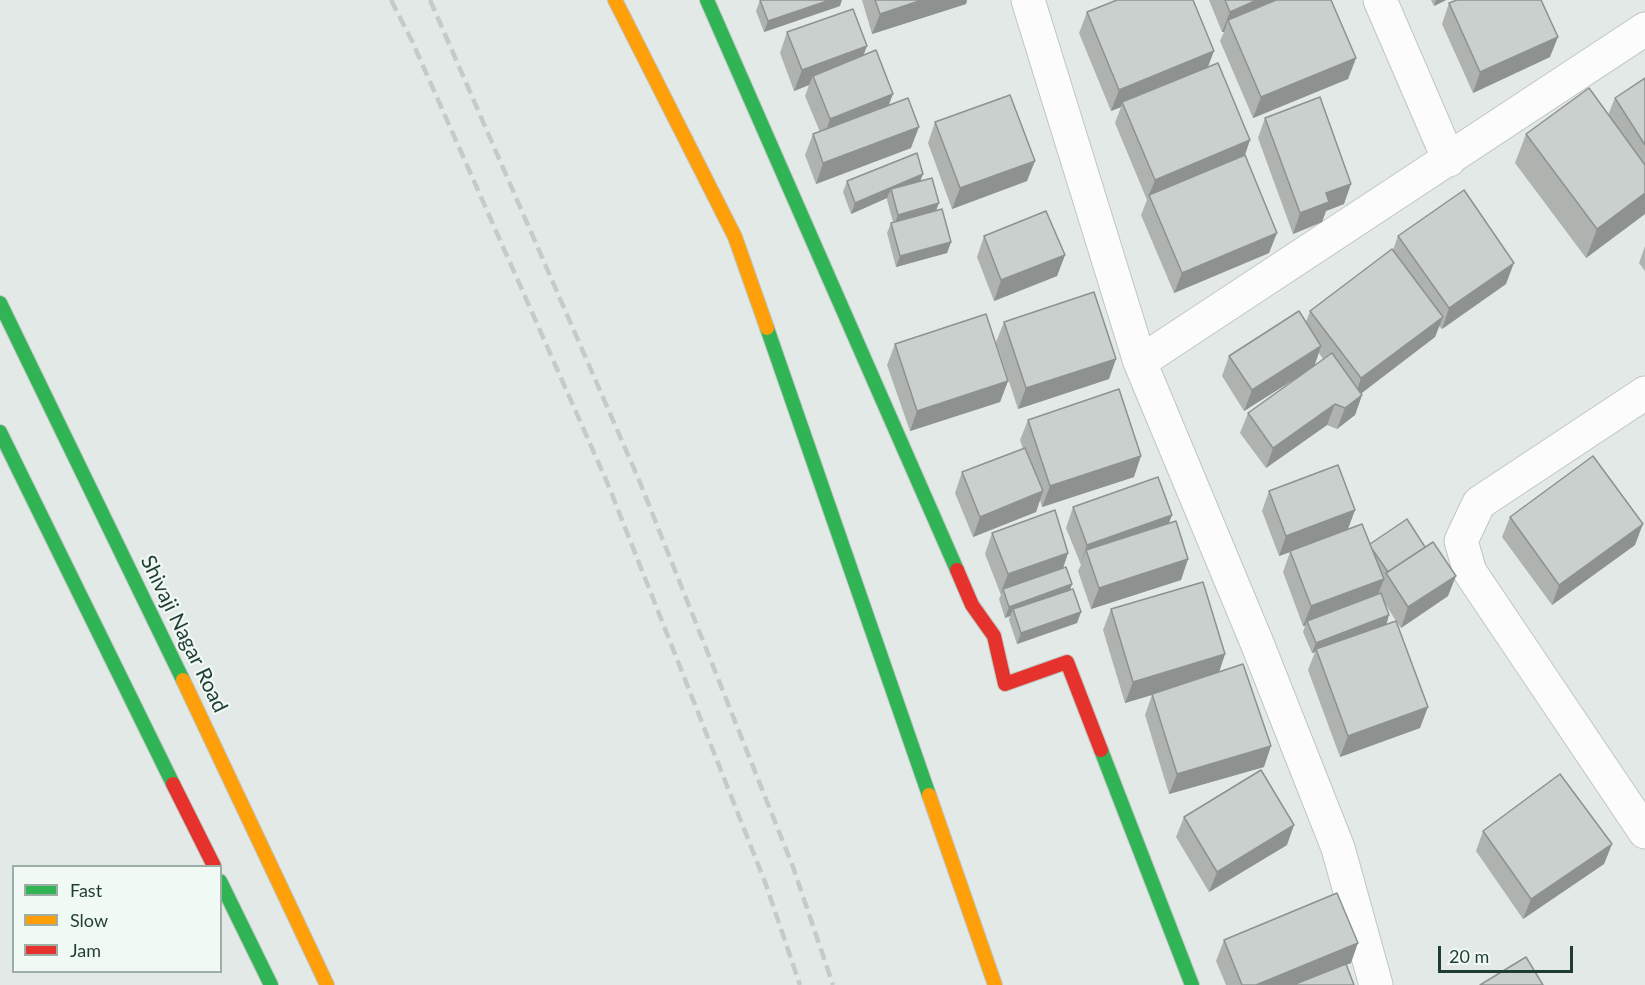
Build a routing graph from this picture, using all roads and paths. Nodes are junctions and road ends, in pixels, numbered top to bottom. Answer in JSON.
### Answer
{"nodes":[{"id":1,"x":615,"y":0,"type":"edge"},
{"id":2,"x":707,"y":0,"type":"edge"},
{"id":3,"x":1028,"y":0,"type":"edge"},
{"id":4,"x":1380,"y":0,"type":"edge"},
{"id":5,"x":1645,"y":30,"type":"edge"},
{"id":6,"x":1449,"y":160,"type":"junction"},
{"id":7,"x":3,"y":317,"type":"edge"},
{"id":8,"x":1140,"y":362,"type":"junction"},
{"id":9,"x":1645,"y":393,"type":"edge"},
{"id":10,"x":0,"y":432,"type":"edge"},
{"id":11,"x":1645,"y":832,"type":"edge"},
{"id":12,"x":213,"y":865,"type":"edge"},
{"id":13,"x":222,"y":884,"type":"edge"},
{"id":14,"x":271,"y":985,"type":"edge"},
{"id":15,"x":327,"y":985,"type":"edge"},
{"id":16,"x":996,"y":985,"type":"edge"},
{"id":17,"x":1192,"y":985,"type":"edge"},
{"id":18,"x":1376,"y":985,"type":"edge"}],
"edges":[{"from":1,"to":16,"type":"street"},
{"from":2,"to":17,"type":"street"},
{"from":3,"to":8,"type":"street"},
{"from":4,"to":6,"type":"street"},
{"from":5,"to":6,"type":"street"},
{"from":6,"to":8,"type":"street"},
{"from":7,"to":15,"type":"street","name":"Shivaji Nagar Road"},
{"from":8,"to":18,"type":"street"},
{"from":9,"to":11,"type":"street"},
{"from":10,"to":12,"type":"street"},
{"from":13,"to":14,"type":"street"}]}
